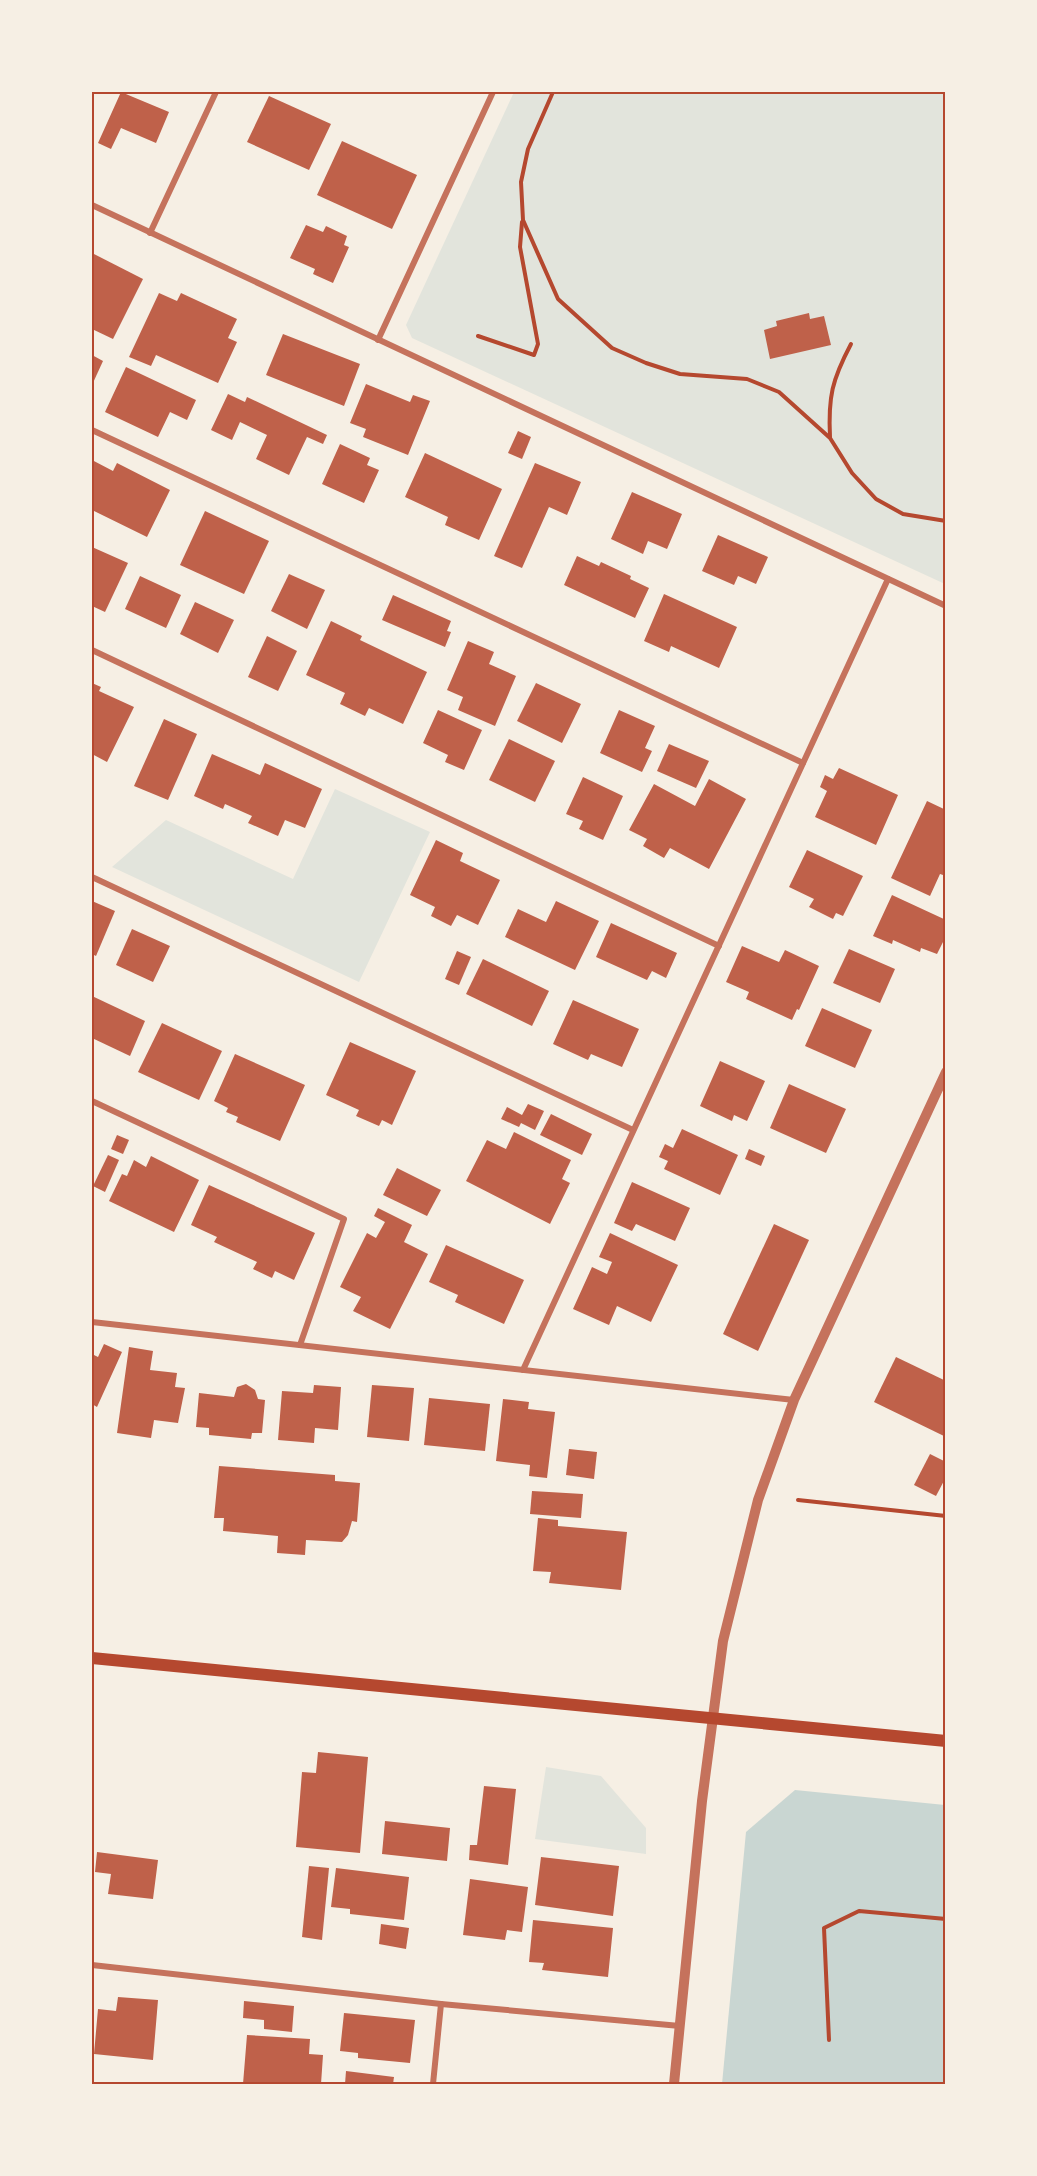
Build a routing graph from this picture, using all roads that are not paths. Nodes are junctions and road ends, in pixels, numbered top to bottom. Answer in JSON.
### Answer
{"nodes":[{"id":1,"x":216,"y":92,"type":"edge"},
{"id":2,"x":493,"y":92,"type":"edge"},
{"id":3,"x":92,"y":206,"type":"edge"},
{"id":4,"x":150,"y":233,"type":"junction"},
{"id":5,"x":378,"y":340,"type":"junction"},
{"id":6,"x":92,"y":430,"type":"edge"},
{"id":7,"x":888,"y":579,"type":"junction"},
{"id":8,"x":945,"y":606,"type":"edge"},
{"id":9,"x":92,"y":650,"type":"edge"},
{"id":10,"x":803,"y":763,"type":"junction"},
{"id":11,"x":92,"y":877,"type":"edge"},
{"id":12,"x":719,"y":946,"type":"junction"},
{"id":13,"x":945,"y":1072,"type":"edge"},
{"id":14,"x":92,"y":1101,"type":"edge"},
{"id":15,"x":633,"y":1130,"type":"junction"},
{"id":16,"x":92,"y":1322,"type":"edge"},
{"id":17,"x":300,"y":1345,"type":"junction"},
{"id":18,"x":523,"y":1370,"type":"junction"},
{"id":19,"x":794,"y":1400,"type":"junction"},
{"id":20,"x":92,"y":1658,"type":"edge"},
{"id":21,"x":715,"y":1719,"type":"junction"},
{"id":22,"x":945,"y":1741,"type":"edge"},
{"id":23,"x":92,"y":1965,"type":"edge"},
{"id":24,"x":441,"y":2004,"type":"junction"},
{"id":25,"x":680,"y":2026,"type":"junction"},
{"id":26,"x":433,"y":2085,"type":"edge"},
{"id":27,"x":674,"y":2085,"type":"edge"}],
"edges":[{"from":1,"to":4,"type":"street"},
{"from":2,"to":5,"type":"street"},
{"from":3,"to":4,"type":"street"},
{"from":4,"to":5,"type":"street"},
{"from":5,"to":7,"type":"street"},
{"from":6,"to":10,"type":"street"},
{"from":7,"to":8,"type":"street"},
{"from":7,"to":10,"type":"street"},
{"from":9,"to":12,"type":"street"},
{"from":10,"to":12,"type":"street"},
{"from":11,"to":15,"type":"street"},
{"from":12,"to":15,"type":"street"},
{"from":13,"to":19,"type":"street"},
{"from":14,"to":17,"type":"street"},
{"from":15,"to":18,"type":"street"},
{"from":16,"to":17,"type":"street"},
{"from":17,"to":18,"type":"street"},
{"from":18,"to":19,"type":"street"},
{"from":19,"to":21,"type":"street"},
{"from":20,"to":21,"type":"main road"},
{"from":21,"to":22,"type":"main road"},
{"from":21,"to":25,"type":"street"},
{"from":23,"to":24,"type":"street"},
{"from":24,"to":25,"type":"street"},
{"from":24,"to":26,"type":"street"},
{"from":25,"to":27,"type":"street"}]}
